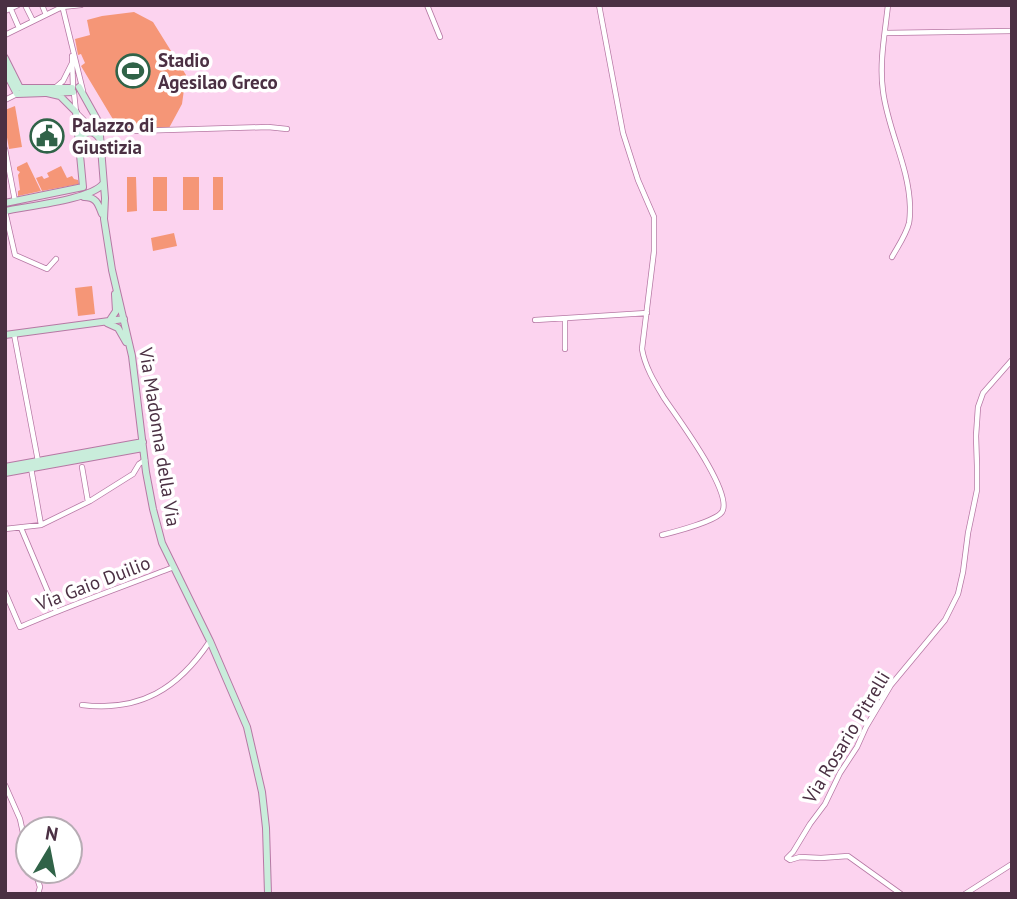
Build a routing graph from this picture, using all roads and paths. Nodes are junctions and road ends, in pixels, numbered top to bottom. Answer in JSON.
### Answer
{"nodes":[{"id":1,"x":18,"y":5,"type":"edge"},
{"id":2,"x":25,"y":5,"type":"edge"},
{"id":3,"x":42,"y":5,"type":"edge"},
{"id":4,"x":81,"y":5,"type":"edge"},
{"id":5,"x":427,"y":5,"type":"edge"},
{"id":6,"x":599,"y":5,"type":"edge"},
{"id":7,"x":887,"y":5,"type":"edge"},
{"id":8,"x":62,"y":6,"type":"edge"},
{"id":9,"x":8,"y":8,"type":"edge"},
{"id":10,"x":46,"y":15,"type":"junction"},
{"id":11,"x":33,"y":21,"type":"junction"},
{"id":12,"x":19,"y":28,"type":"junction"},
{"id":13,"x":1012,"y":31,"type":"edge"},
{"id":14,"x":885,"y":33,"type":"junction"},
{"id":15,"x":5,"y":35,"type":"edge"},
{"id":16,"x":440,"y":37,"type":"dead end"},
{"id":17,"x":71,"y":44,"type":"junction"},
{"id":18,"x":5,"y":58,"type":"edge"},
{"id":19,"x":73,"y":62,"type":"junction"},
{"id":20,"x":5,"y":71,"type":"edge"},
{"id":21,"x":55,"y":88,"type":"junction"},
{"id":22,"x":77,"y":89,"type":"junction"},
{"id":23,"x":47,"y":93,"type":"junction"},
{"id":24,"x":17,"y":94,"type":"junction"},
{"id":25,"x":5,"y":100,"type":"edge"},
{"id":26,"x":76,"y":112,"type":"junction"},
{"id":27,"x":96,"y":118,"type":"junction"},
{"id":28,"x":287,"y":129,"type":"dead end"},
{"id":29,"x":100,"y":136,"type":"junction"},
{"id":30,"x":79,"y":142,"type":"junction"},
{"id":31,"x":5,"y":151,"type":"edge"},
{"id":32,"x":103,"y":184,"type":"junction"},
{"id":33,"x":83,"y":187,"type":"junction"},
{"id":34,"x":94,"y":191,"type":"junction"},
{"id":35,"x":78,"y":197,"type":"junction"},
{"id":36,"x":5,"y":201,"type":"edge"},
{"id":37,"x":15,"y":201,"type":"junction"},
{"id":38,"x":104,"y":207,"type":"junction"},
{"id":39,"x":5,"y":211,"type":"edge"},
{"id":40,"x":104,"y":219,"type":"junction"},
{"id":41,"x":892,"y":257,"type":"dead end"},
{"id":42,"x":56,"y":259,"type":"dead end"},
{"id":43,"x":113,"y":272,"type":"junction"},
{"id":44,"x":647,"y":313,"type":"junction"},
{"id":45,"x":124,"y":319,"type":"junction"},
{"id":46,"x":565,"y":319,"type":"junction"},
{"id":47,"x":535,"y":320,"type":"dead end"},
{"id":48,"x":105,"y":322,"type":"junction"},
{"id":49,"x":14,"y":334,"type":"junction"},
{"id":50,"x":5,"y":335,"type":"edge"},
{"id":51,"x":565,"y":349,"type":"dead end"},
{"id":52,"x":132,"y":356,"type":"junction"},
{"id":53,"x":1012,"y":360,"type":"edge"},
{"id":54,"x":143,"y":445,"type":"junction"},
{"id":55,"x":145,"y":460,"type":"junction"},
{"id":56,"x":38,"y":461,"type":"junction"},
{"id":57,"x":5,"y":467,"type":"edge"},
{"id":58,"x":82,"y":467,"type":"dead end"},
{"id":59,"x":31,"y":468,"type":"junction"},
{"id":60,"x":5,"y":473,"type":"edge"},
{"id":61,"x":88,"y":502,"type":"junction"},
{"id":62,"x":41,"y":526,"type":"junction"},
{"id":63,"x":21,"y":528,"type":"junction"},
{"id":64,"x":5,"y":529,"type":"edge"},
{"id":65,"x":662,"y":535,"type":"dead end"},
{"id":66,"x":174,"y":567,"type":"junction"},
{"id":67,"x":5,"y":592,"type":"edge"},
{"id":68,"x":56,"y":611,"type":"junction"},
{"id":69,"x":210,"y":641,"type":"junction"},
{"id":70,"x":82,"y":705,"type":"dead end"},
{"id":71,"x":5,"y":785,"type":"edge"},
{"id":72,"x":18,"y":815,"type":"edge"},
{"id":73,"x":1012,"y":863,"type":"edge"},
{"id":74,"x":268,"y":894,"type":"edge"},
{"id":75,"x":901,"y":894,"type":"edge"},
{"id":76,"x":965,"y":894,"type":"edge"}],
"edges":[{"from":1,"to":9,"type":"street"},
{"from":2,"to":11,"type":"street"},
{"from":3,"to":10,"type":"street"},
{"from":4,"to":8,"type":"street"},
{"from":5,"to":16,"type":"street"},
{"from":6,"to":44,"type":"street"},
{"from":7,"to":14,"type":"street"},
{"from":8,"to":10,"type":"street"},
{"from":8,"to":17,"type":"street"},
{"from":9,"to":12,"type":"street"},
{"from":10,"to":11,"type":"street"},
{"from":11,"to":12,"type":"street"},
{"from":12,"to":15,"type":"street"},
{"from":13,"to":14,"type":"street"},
{"from":14,"to":41,"type":"street"},
{"from":17,"to":19,"type":"street"},
{"from":17,"to":22,"type":"street"},
{"from":18,"to":21,"type":"street"},
{"from":19,"to":21,"type":"street"},
{"from":19,"to":22,"type":"street"},
{"from":20,"to":24,"type":"street"},
{"from":21,"to":22,"type":"street"},
{"from":22,"to":23,"type":"street"},
{"from":22,"to":26,"type":"street"},
{"from":22,"to":27,"type":"street","name":"Via Madonna della Via"},
{"from":23,"to":24,"type":"street"},
{"from":23,"to":26,"type":"street"},
{"from":24,"to":25,"type":"street"},
{"from":26,"to":27,"type":"street"},
{"from":26,"to":30,"type":"street"},
{"from":27,"to":29,"type":"street","name":"Via Madonna della Via"},
{"from":28,"to":29,"type":"street"},
{"from":29,"to":30,"type":"street"},
{"from":29,"to":32,"type":"street","name":"Via Madonna della Via"},
{"from":30,"to":33,"type":"street"},
{"from":31,"to":37,"type":"street"},
{"from":32,"to":34,"type":"street"},
{"from":32,"to":38,"type":"street","name":"Via Madonna della Via"},
{"from":33,"to":34,"type":"street"},
{"from":33,"to":37,"type":"street"},
{"from":34,"to":35,"type":"street"},
{"from":34,"to":38,"type":"street"},
{"from":35,"to":39,"type":"street"},
{"from":35,"to":40,"type":"street"},
{"from":36,"to":37,"type":"street"},
{"from":38,"to":40,"type":"street","name":"Via Madonna della Via"},
{"from":39,"to":42,"type":"street"},
{"from":40,"to":43,"type":"street","name":"Via Madonna della Via"},
{"from":43,"to":45,"type":"street","name":"Via Madonna della Via"},
{"from":43,"to":48,"type":"street"},
{"from":44,"to":46,"type":"street"},
{"from":44,"to":65,"type":"street"},
{"from":45,"to":48,"type":"street"},
{"from":45,"to":52,"type":"street","name":"Via Madonna della Via"},
{"from":46,"to":47,"type":"street"},
{"from":46,"to":51,"type":"street"},
{"from":48,"to":49,"type":"street"},
{"from":48,"to":52,"type":"street"},
{"from":49,"to":50,"type":"street"},
{"from":49,"to":56,"type":"street"},
{"from":52,"to":54,"type":"street","name":"Via Madonna della Via"},
{"from":53,"to":75,"type":"street","name":"Via Rosario Pitrelli"},
{"from":54,"to":55,"type":"street","name":"Via Madonna della Via"},
{"from":54,"to":56,"type":"street"},
{"from":54,"to":59,"type":"street"},
{"from":55,"to":61,"type":"street"},
{"from":55,"to":66,"type":"street","name":"Via Madonna della Via"},
{"from":56,"to":57,"type":"street"},
{"from":58,"to":61,"type":"street"},
{"from":59,"to":60,"type":"street"},
{"from":59,"to":62,"type":"street"},
{"from":61,"to":62,"type":"street"},
{"from":62,"to":63,"type":"street"},
{"from":63,"to":64,"type":"street"},
{"from":63,"to":68,"type":"street"},
{"from":66,"to":68,"type":"street","name":"Via Gaio Duilio"},
{"from":66,"to":69,"type":"street","name":"Via Madonna della Via"},
{"from":67,"to":68,"type":"street","name":"Via Gaio Duilio"},
{"from":69,"to":70,"type":"street"},
{"from":69,"to":74,"type":"street","name":"Via Madonna della Via"},
{"from":71,"to":72,"type":"street"},
{"from":73,"to":76,"type":"street"}]}
